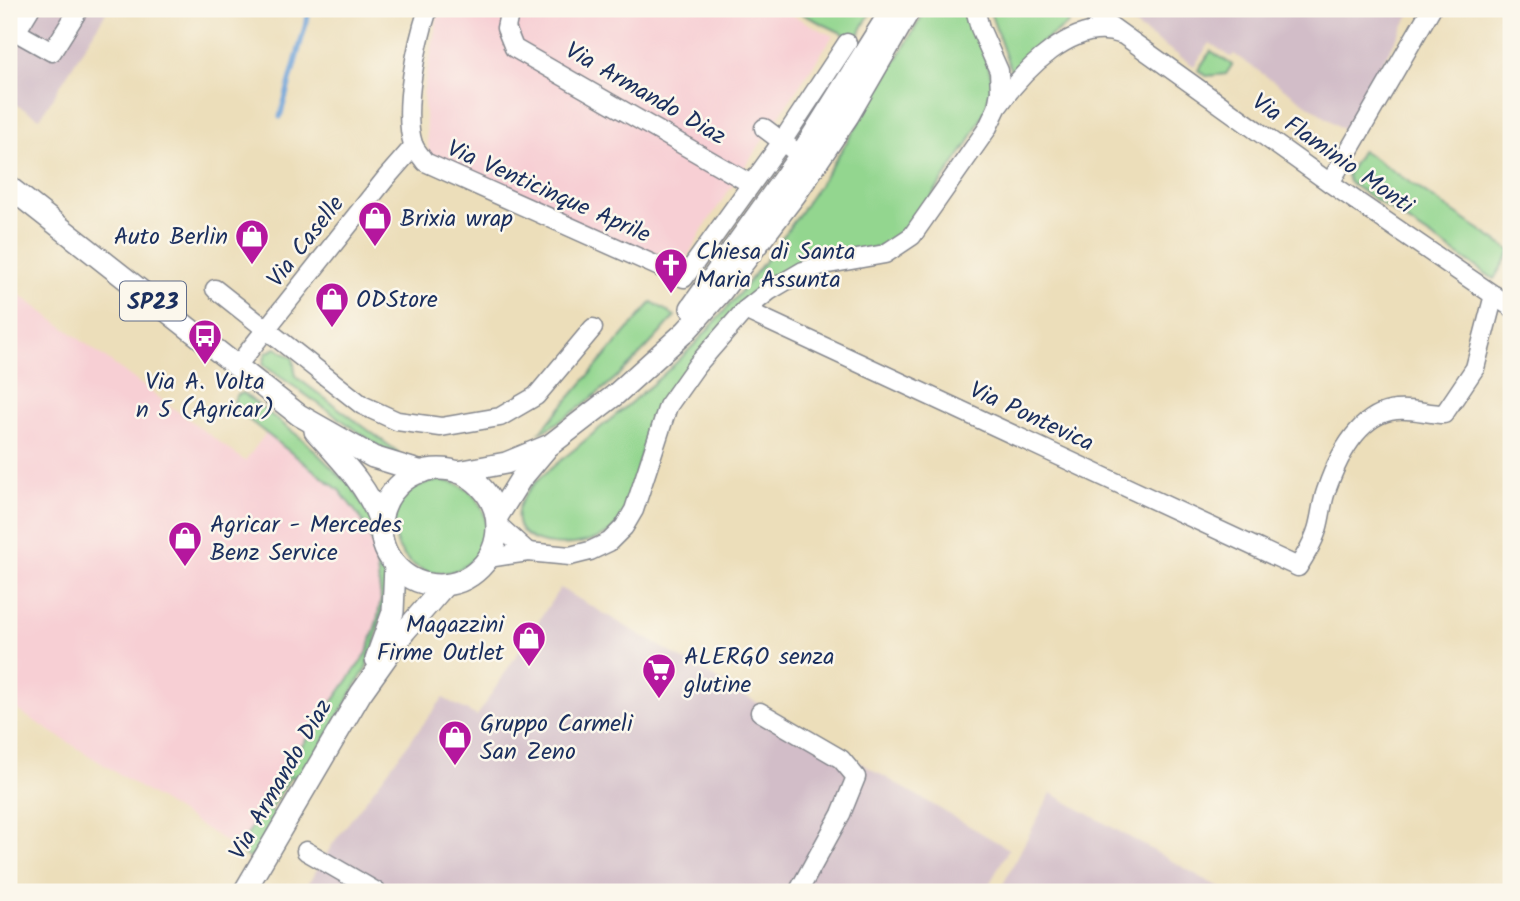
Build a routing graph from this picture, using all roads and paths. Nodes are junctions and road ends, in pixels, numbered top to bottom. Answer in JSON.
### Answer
{"nodes":[{"id":1,"x":30,"y":9,"type":"edge"},
{"id":2,"x":79,"y":9,"type":"edge"},
{"id":3,"x":428,"y":9,"type":"edge"},
{"id":4,"x":510,"y":9,"type":"edge"},
{"id":5,"x":892,"y":9,"type":"edge"},
{"id":6,"x":911,"y":9,"type":"edge"},
{"id":7,"x":975,"y":9,"type":"edge"},
{"id":8,"x":1085,"y":9,"type":"edge"},
{"id":9,"x":1432,"y":9,"type":"edge"},
{"id":10,"x":12,"y":30,"type":"edge"},
{"id":11,"x":1081,"y":33,"type":"junction"},
{"id":12,"x":1127,"y":37,"type":"junction"},
{"id":13,"x":847,"y":43,"type":"dead end"},
{"id":14,"x":999,"y":71,"type":"junction"},
{"id":15,"x":1017,"y":81,"type":"junction"},
{"id":16,"x":997,"y":108,"type":"junction"},
{"id":17,"x":764,"y":128,"type":"dead end"},
{"id":18,"x":781,"y":143,"type":"junction"},
{"id":19,"x":414,"y":146,"type":"junction"},
{"id":20,"x":800,"y":154,"type":"junction"},
{"id":21,"x":1330,"y":183,"type":"junction"},
{"id":22,"x":751,"y":184,"type":"junction"},
{"id":23,"x":9,"y":187,"type":"edge"},
{"id":24,"x":795,"y":195,"type":"junction"},
{"id":25,"x":716,"y":232,"type":"junction"},
{"id":26,"x":721,"y":266,"type":"junction"},
{"id":27,"x":215,"y":289,"type":"dead end"},
{"id":28,"x":1494,"y":295,"type":"junction"},
{"id":29,"x":1511,"y":307,"type":"edge"},
{"id":30,"x":745,"y":310,"type":"junction"},
{"id":31,"x":593,"y":328,"type":"dead end"},
{"id":32,"x":266,"y":329,"type":"junction"},
{"id":33,"x":656,"y":358,"type":"junction"},
{"id":34,"x":236,"y":367,"type":"junction"},
{"id":35,"x":299,"y":415,"type":"junction"},
{"id":36,"x":550,"y":445,"type":"junction"},
{"id":37,"x":422,"y":472,"type":"junction"},
{"id":38,"x":458,"y":472,"type":"junction"},
{"id":39,"x":497,"y":521,"type":"junction"},
{"id":40,"x":381,"y":524,"type":"junction"},
{"id":41,"x":528,"y":552,"type":"junction"},
{"id":42,"x":488,"y":558,"type":"junction"},
{"id":43,"x":395,"y":565,"type":"junction"},
{"id":44,"x":445,"y":585,"type":"junction"},
{"id":45,"x":361,"y":693,"type":"junction"},
{"id":46,"x":760,"y":712,"type":"dead end"},
{"id":47,"x":306,"y":851,"type":"dead end"},
{"id":48,"x":244,"y":892,"type":"edge"},
{"id":49,"x":377,"y":892,"type":"edge"},
{"id":50,"x":798,"y":892,"type":"edge"}],
"edges":[{"from":1,"to":10,"type":"street"},
{"from":2,"to":10,"type":"street"},
{"from":3,"to":19,"type":"street","name":"Via Venticinque Aprile"},
{"from":4,"to":22,"type":"street","name":"Via Armando Diaz"},
{"from":5,"to":20,"type":"main road"},
{"from":6,"to":24,"type":"main road"},
{"from":7,"to":14,"type":"street"},
{"from":8,"to":11,"type":"street"},
{"from":8,"to":12,"type":"street","name":"Via Flaminio Monti"},
{"from":9,"to":21,"type":"street"},
{"from":11,"to":12,"type":"street","name":"Via Flaminio Monti"},
{"from":11,"to":15,"type":"street"},
{"from":12,"to":21,"type":"street","name":"Via Flaminio Monti"},
{"from":13,"to":18,"type":"street"},
{"from":14,"to":15,"type":"street"},
{"from":14,"to":16,"type":"street"},
{"from":15,"to":16,"type":"street"},
{"from":16,"to":30,"type":"street"},
{"from":17,"to":18,"type":"street"},
{"from":18,"to":20,"type":"street"},
{"from":18,"to":22,"type":"street"},
{"from":19,"to":25,"type":"street","name":"Via Venticinque Aprile"},
{"from":19,"to":32,"type":"street","name":"Via Caselle"},
{"from":20,"to":24,"type":"main road"},
{"from":20,"to":26,"type":"main road"},
{"from":21,"to":28,"type":"street","name":"Via Flaminio Monti"},
{"from":22,"to":25,"type":"street"},
{"from":23,"to":34,"type":"main road","number":"SP23"},
{"from":24,"to":33,"type":"main road"},
{"from":25,"to":26,"type":"street"},
{"from":26,"to":33,"type":"main road"},
{"from":27,"to":32,"type":"street"},
{"from":28,"to":29,"type":"street","name":"Via Flaminio Monti"},
{"from":28,"to":30,"type":"street","name":"Via Pontevica"},
{"from":30,"to":41,"type":"street"},
{"from":31,"to":32,"type":"street"},
{"from":32,"to":34,"type":"street","name":"Via Caselle"},
{"from":33,"to":36,"type":"main road"},
{"from":34,"to":35,"type":"main road","number":"SP23"},
{"from":35,"to":37,"type":"main road","number":"SP23"},
{"from":35,"to":40,"type":"main road","number":"SP23"},
{"from":36,"to":38,"type":"main road"},
{"from":36,"to":39,"type":"main road"},
{"from":37,"to":38,"type":"main road"},
{"from":37,"to":40,"type":"main road"},
{"from":38,"to":39,"type":"main road"},
{"from":39,"to":41,"type":"street"},
{"from":39,"to":42,"type":"main road"},
{"from":40,"to":43,"type":"main road"},
{"from":41,"to":42,"type":"street"},
{"from":42,"to":44,"type":"main road"},
{"from":43,"to":44,"type":"main road"},
{"from":43,"to":45,"type":"main road","name":"Via Armando Diaz"},
{"from":44,"to":45,"type":"main road","name":"Via Armando Diaz"},
{"from":45,"to":48,"type":"main road","name":"Via Armando Diaz"},
{"from":46,"to":50,"type":"street"},
{"from":47,"to":49,"type":"street"}]}
